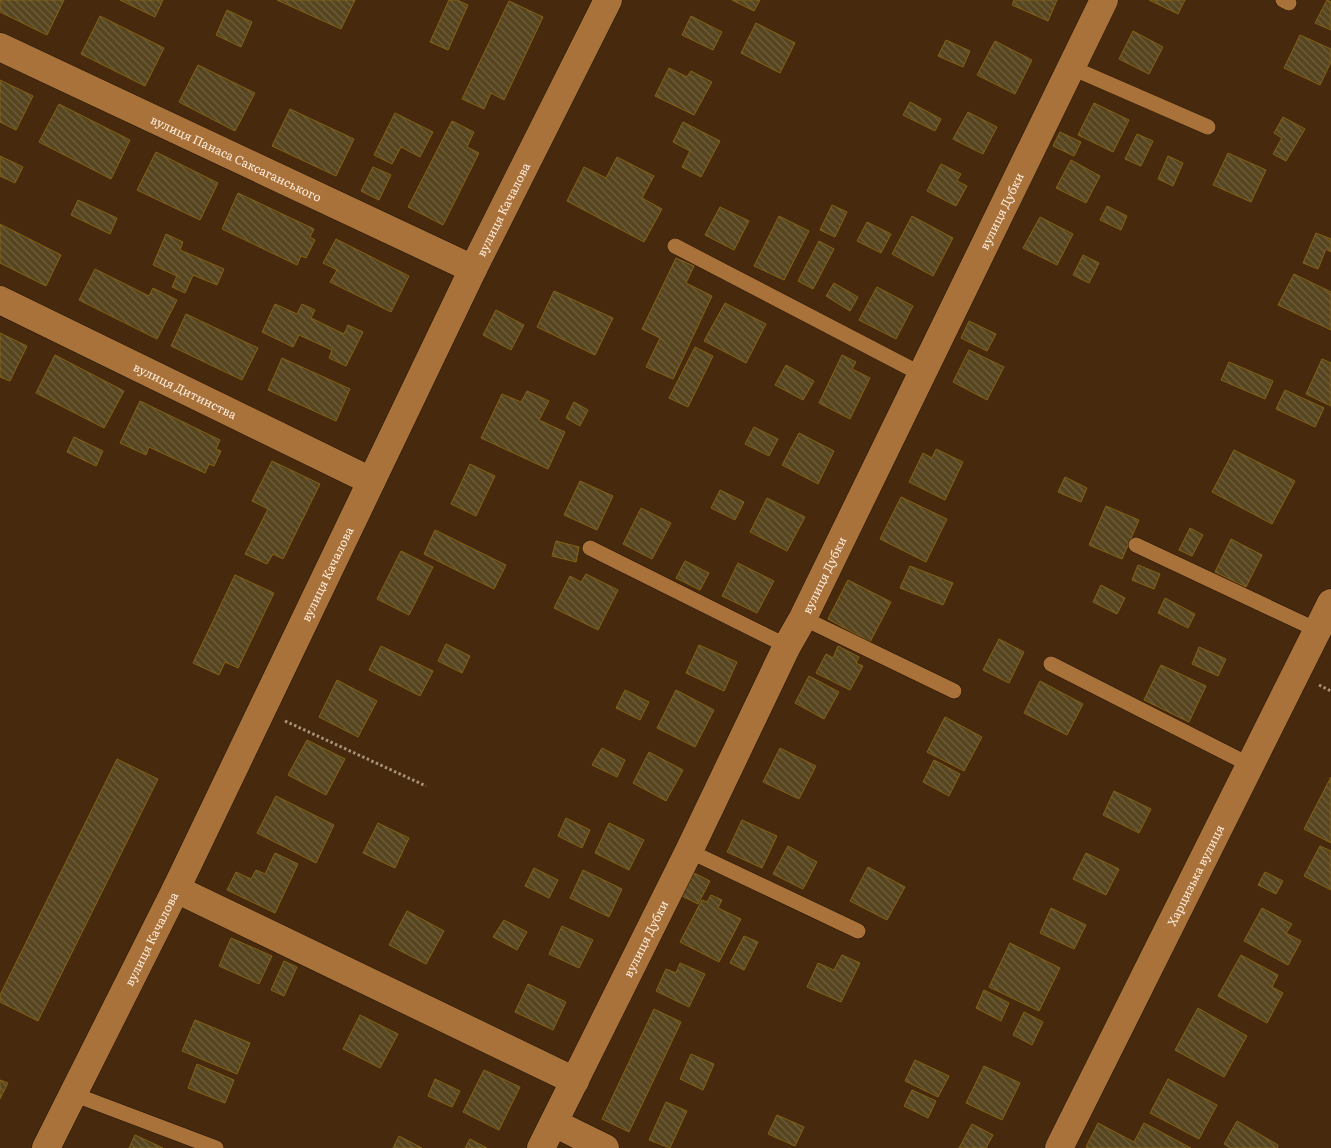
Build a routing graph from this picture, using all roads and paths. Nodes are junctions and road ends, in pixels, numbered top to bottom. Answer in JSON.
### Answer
{"nodes":[{"id":1,"x":1104,"y":0,"type":"edge"},
{"id":2,"x":602,"y":2,"type":"edge"},
{"id":3,"x":0,"y":47,"type":"edge"},
{"id":4,"x":1070,"y":67,"type":"junction"},
{"id":5,"x":1208,"y":127,"type":"dead end"},
{"id":6,"x":675,"y":246,"type":"dead end"},
{"id":7,"x":473,"y":269,"type":"junction"},
{"id":8,"x":0,"y":300,"type":"edge"},
{"id":9,"x":921,"y":374,"type":"junction"},
{"id":10,"x":371,"y":481,"type":"junction"},
{"id":11,"x":1136,"y":545,"type":"dead end"},
{"id":12,"x":590,"y":548,"type":"dead end"},
{"id":13,"x":1331,"y":603,"type":"edge"},
{"id":14,"x":803,"y":618,"type":"junction"},
{"id":15,"x":1317,"y":630,"type":"junction"},
{"id":16,"x":787,"y":646,"type":"junction"},
{"id":17,"x":1051,"y":664,"type":"dead end"},
{"id":18,"x":954,"y":691,"type":"dead end"},
{"id":19,"x":262,"y":710,"type":"junction"},
{"id":20,"x":1250,"y":765,"type":"junction"},
{"id":21,"x":426,"y":786,"type":"dead end"},
{"id":22,"x":689,"y":851,"type":"junction"},
{"id":23,"x":176,"y":889,"type":"junction"},
{"id":24,"x":858,"y":930,"type":"dead end"},
{"id":25,"x":575,"y":1081,"type":"junction"},
{"id":26,"x":73,"y":1094,"type":"junction"},
{"id":27,"x":554,"y":1123,"type":"junction"},
{"id":28,"x":46,"y":1148,"type":"edge"},
{"id":29,"x":216,"y":1148,"type":"edge"},
{"id":30,"x":541,"y":1148,"type":"edge"},
{"id":31,"x":604,"y":1148,"type":"edge"},
{"id":32,"x":1059,"y":1148,"type":"edge"}],
"edges":[{"from":1,"to":4,"type":"street","name":"вулиця Дубки"},
{"from":2,"to":7,"type":"street","name":"вулиця Качалова"},
{"from":3,"to":7,"type":"street","name":"вулиця Панаса Саксаганського"},
{"from":4,"to":5,"type":"lane"},
{"from":4,"to":9,"type":"street","name":"вулиця Дубки"},
{"from":6,"to":9,"type":"lane"},
{"from":7,"to":10,"type":"street","name":"вулиця Качалова"},
{"from":8,"to":10,"type":"street","name":"вулиця Дитинства"},
{"from":9,"to":14,"type":"street","name":"вулиця Дубки"},
{"from":10,"to":19,"type":"street","name":"вулиця Качалова"},
{"from":11,"to":15,"type":"lane"},
{"from":12,"to":16,"type":"lane"},
{"from":13,"to":15,"type":"street","name":"Харцизька вулиця"},
{"from":14,"to":16,"type":"street","name":"вулиця Дубки"},
{"from":14,"to":18,"type":"lane"},
{"from":15,"to":20,"type":"street","name":"Харцизька вулиця"},
{"from":16,"to":22,"type":"street","name":"вулиця Дубки"},
{"from":17,"to":20,"type":"lane"},
{"from":19,"to":21,"type":"path"},
{"from":19,"to":23,"type":"street","name":"вулиця Качалова"},
{"from":20,"to":32,"type":"street","name":"Харцизька вулиця"},
{"from":22,"to":24,"type":"lane"},
{"from":22,"to":25,"type":"street","name":"вулиця Дубки"},
{"from":23,"to":25,"type":"street"},
{"from":23,"to":26,"type":"street","name":"вулиця Качалова"},
{"from":25,"to":27,"type":"street","name":"вулиця Дубки"},
{"from":26,"to":28,"type":"street","name":"вулиця Качалова"},
{"from":26,"to":29,"type":"lane"},
{"from":27,"to":30,"type":"street","name":"вулиця Дубки"},
{"from":27,"to":31,"type":"street"}]}
